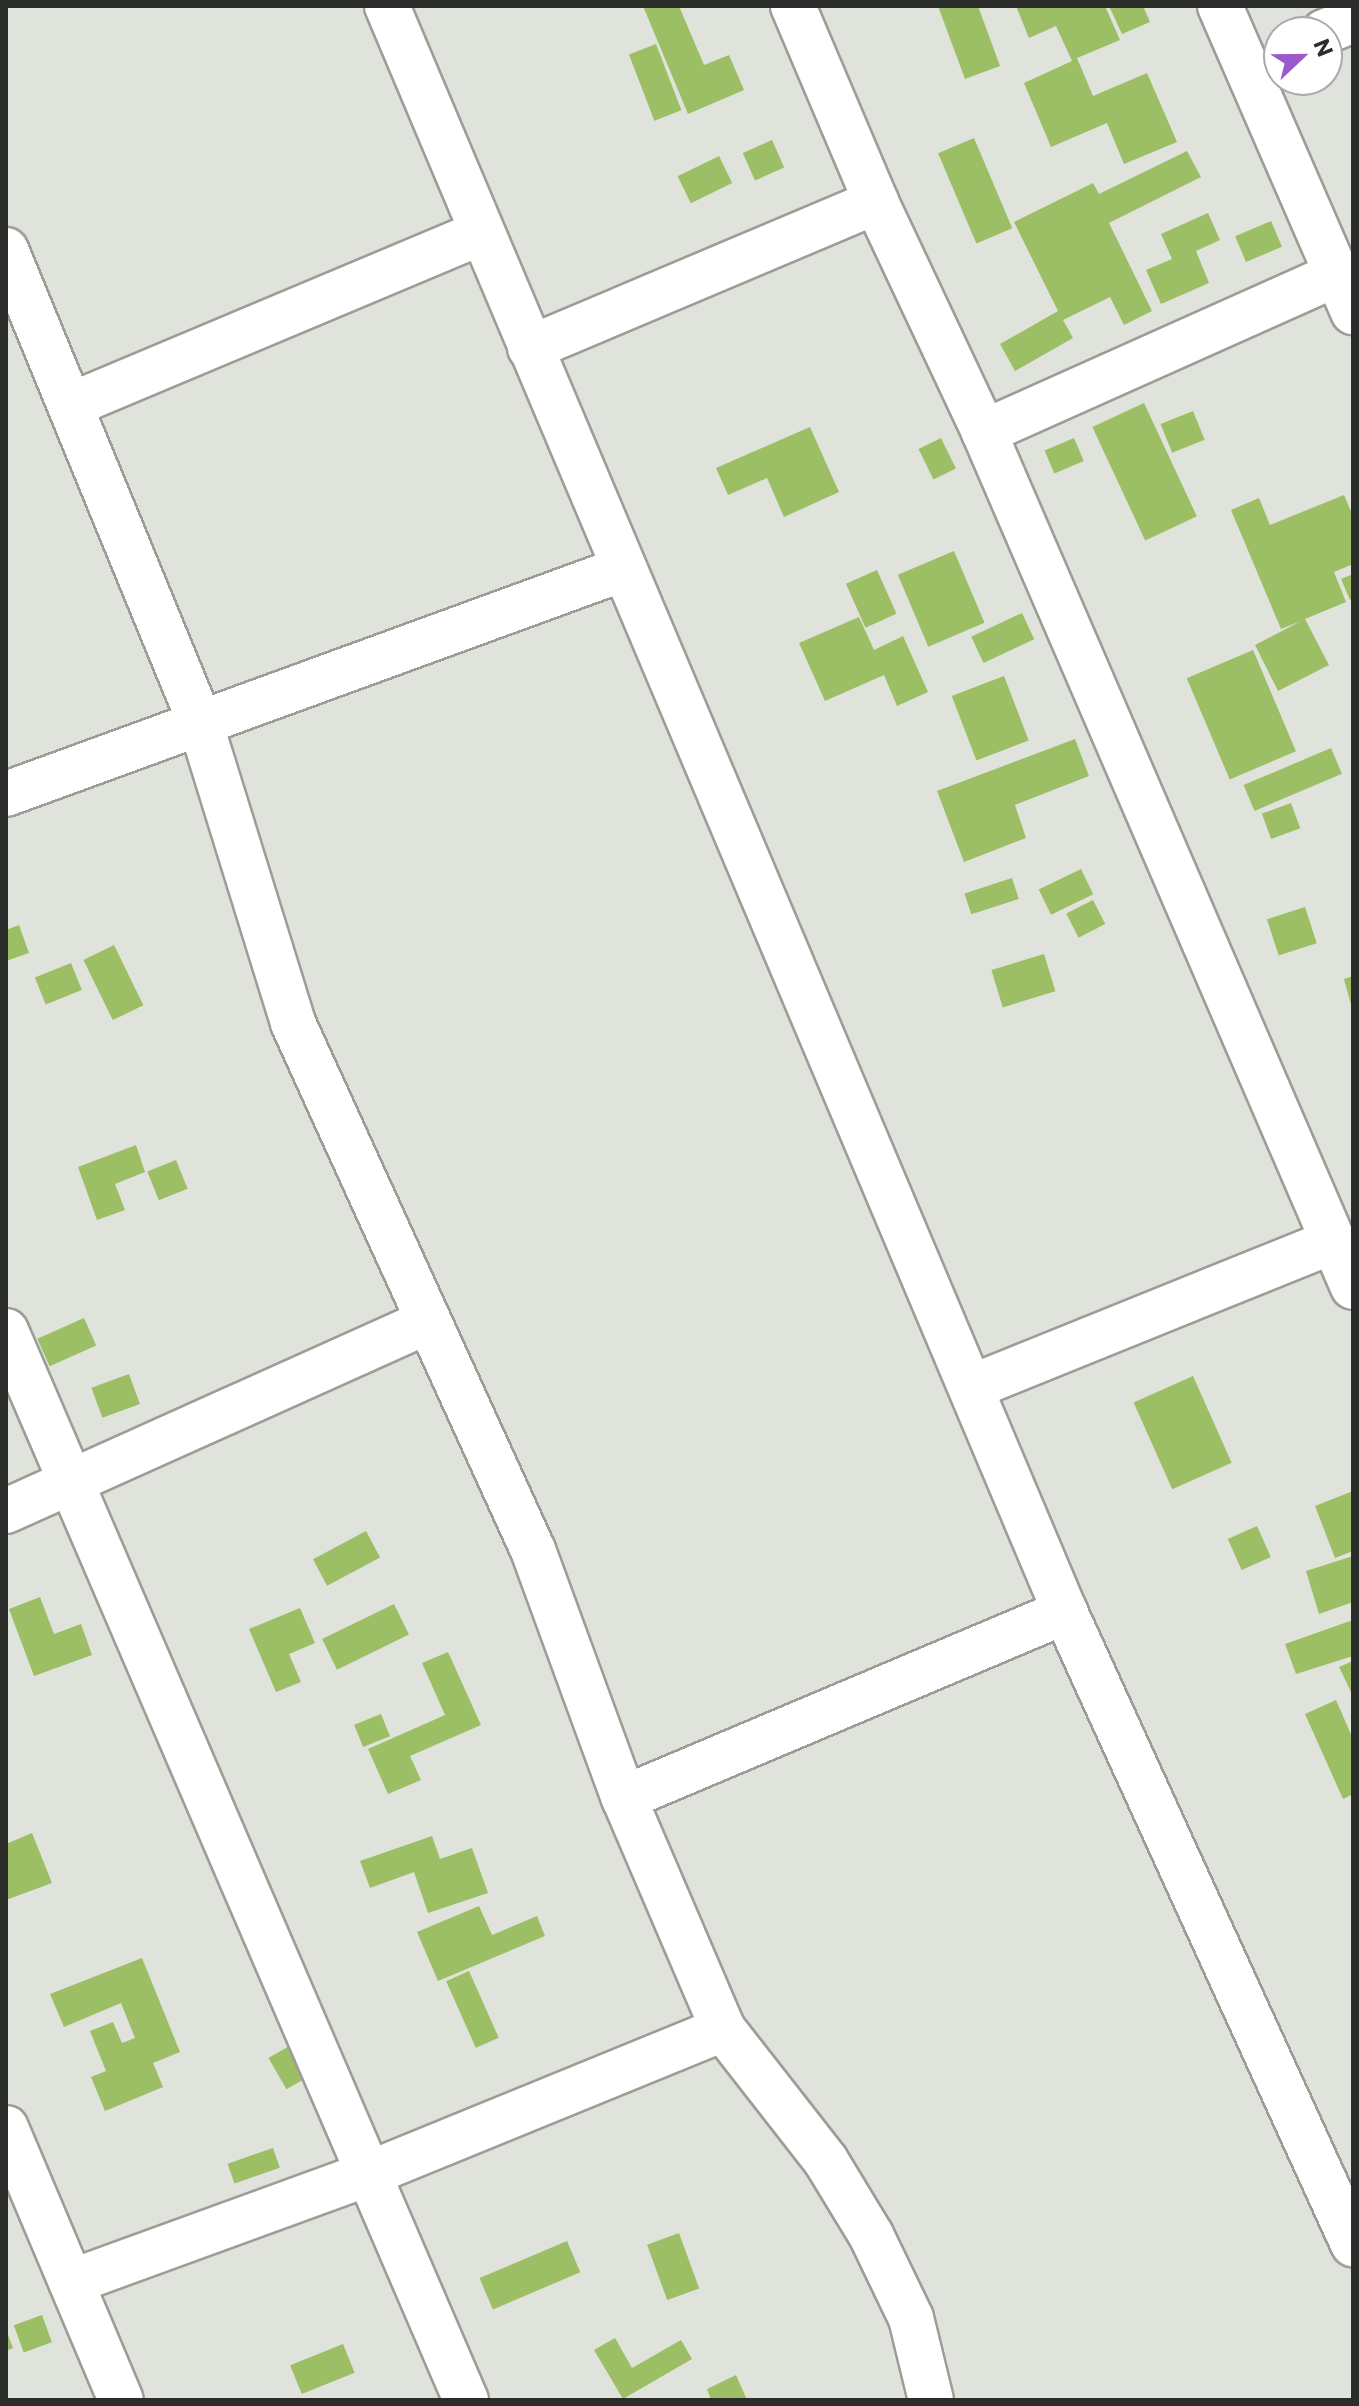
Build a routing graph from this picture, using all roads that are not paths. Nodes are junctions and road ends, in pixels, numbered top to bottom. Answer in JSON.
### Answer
{"nodes":[{"id":1,"x":387,"y":6,"type":"edge"},
{"id":2,"x":793,"y":6,"type":"edge"},
{"id":3,"x":1220,"y":6,"type":"edge"},
{"id":4,"x":1262,"y":58,"type":"edge"},
{"id":5,"x":876,"y":202,"type":"junction"},
{"id":6,"x":480,"y":233,"type":"junction"},
{"id":7,"x":6,"y":250,"type":"edge"},
{"id":8,"x":1345,"y":293,"type":"edge"},
{"id":9,"x":530,"y":348,"type":"junction"},
{"id":10,"x":71,"y":405,"type":"junction"},
{"id":11,"x":984,"y":432,"type":"junction"},
{"id":12,"x":623,"y":569,"type":"junction"},
{"id":13,"x":200,"y":722,"type":"junction"},
{"id":14,"x":6,"y":794,"type":"edge"},
{"id":15,"x":1333,"y":1241,"type":"junction"},
{"id":16,"x":1353,"y":1287,"type":"edge"},
{"id":17,"x":426,"y":1322,"type":"junction"},
{"id":18,"x":6,"y":1331,"type":"edge"},
{"id":19,"x":972,"y":1387,"type":"junction"},
{"id":20,"x":73,"y":1482,"type":"junction"},
{"id":21,"x":6,"y":1511,"type":"edge"},
{"id":22,"x":1065,"y":1612,"type":"junction"},
{"id":23,"x":624,"y":1798,"type":"junction"},
{"id":24,"x":723,"y":2029,"type":"junction"},
{"id":25,"x":6,"y":2128,"type":"edge"},
{"id":26,"x":368,"y":2174,"type":"junction"},
{"id":27,"x":1353,"y":2244,"type":"edge"},
{"id":28,"x":71,"y":2282,"type":"junction"},
{"id":29,"x":121,"y":2400,"type":"edge"},
{"id":30,"x":466,"y":2400,"type":"edge"},
{"id":31,"x":931,"y":2400,"type":"edge"}],
"edges":[{"from":1,"to":6,"type":"street"},
{"from":2,"to":5,"type":"street"},
{"from":3,"to":4,"type":"street"},
{"from":4,"to":8,"type":"street"},
{"from":5,"to":9,"type":"street"},
{"from":5,"to":11,"type":"street"},
{"from":6,"to":9,"type":"street"},
{"from":6,"to":10,"type":"street"},
{"from":7,"to":10,"type":"street"},
{"from":8,"to":11,"type":"street"},
{"from":9,"to":12,"type":"street"},
{"from":10,"to":13,"type":"street"},
{"from":11,"to":15,"type":"street"},
{"from":12,"to":13,"type":"street"},
{"from":12,"to":19,"type":"street"},
{"from":13,"to":14,"type":"street"},
{"from":13,"to":17,"type":"street"},
{"from":15,"to":16,"type":"street"},
{"from":15,"to":19,"type":"street"},
{"from":17,"to":20,"type":"street"},
{"from":17,"to":23,"type":"street"},
{"from":18,"to":20,"type":"street"},
{"from":19,"to":22,"type":"street"},
{"from":20,"to":21,"type":"street"},
{"from":20,"to":26,"type":"street"},
{"from":22,"to":23,"type":"street"},
{"from":22,"to":27,"type":"street"},
{"from":23,"to":24,"type":"street"},
{"from":24,"to":26,"type":"street"},
{"from":24,"to":31,"type":"street"},
{"from":25,"to":28,"type":"street"},
{"from":26,"to":28,"type":"street"},
{"from":26,"to":30,"type":"street"},
{"from":28,"to":29,"type":"street"}]}
